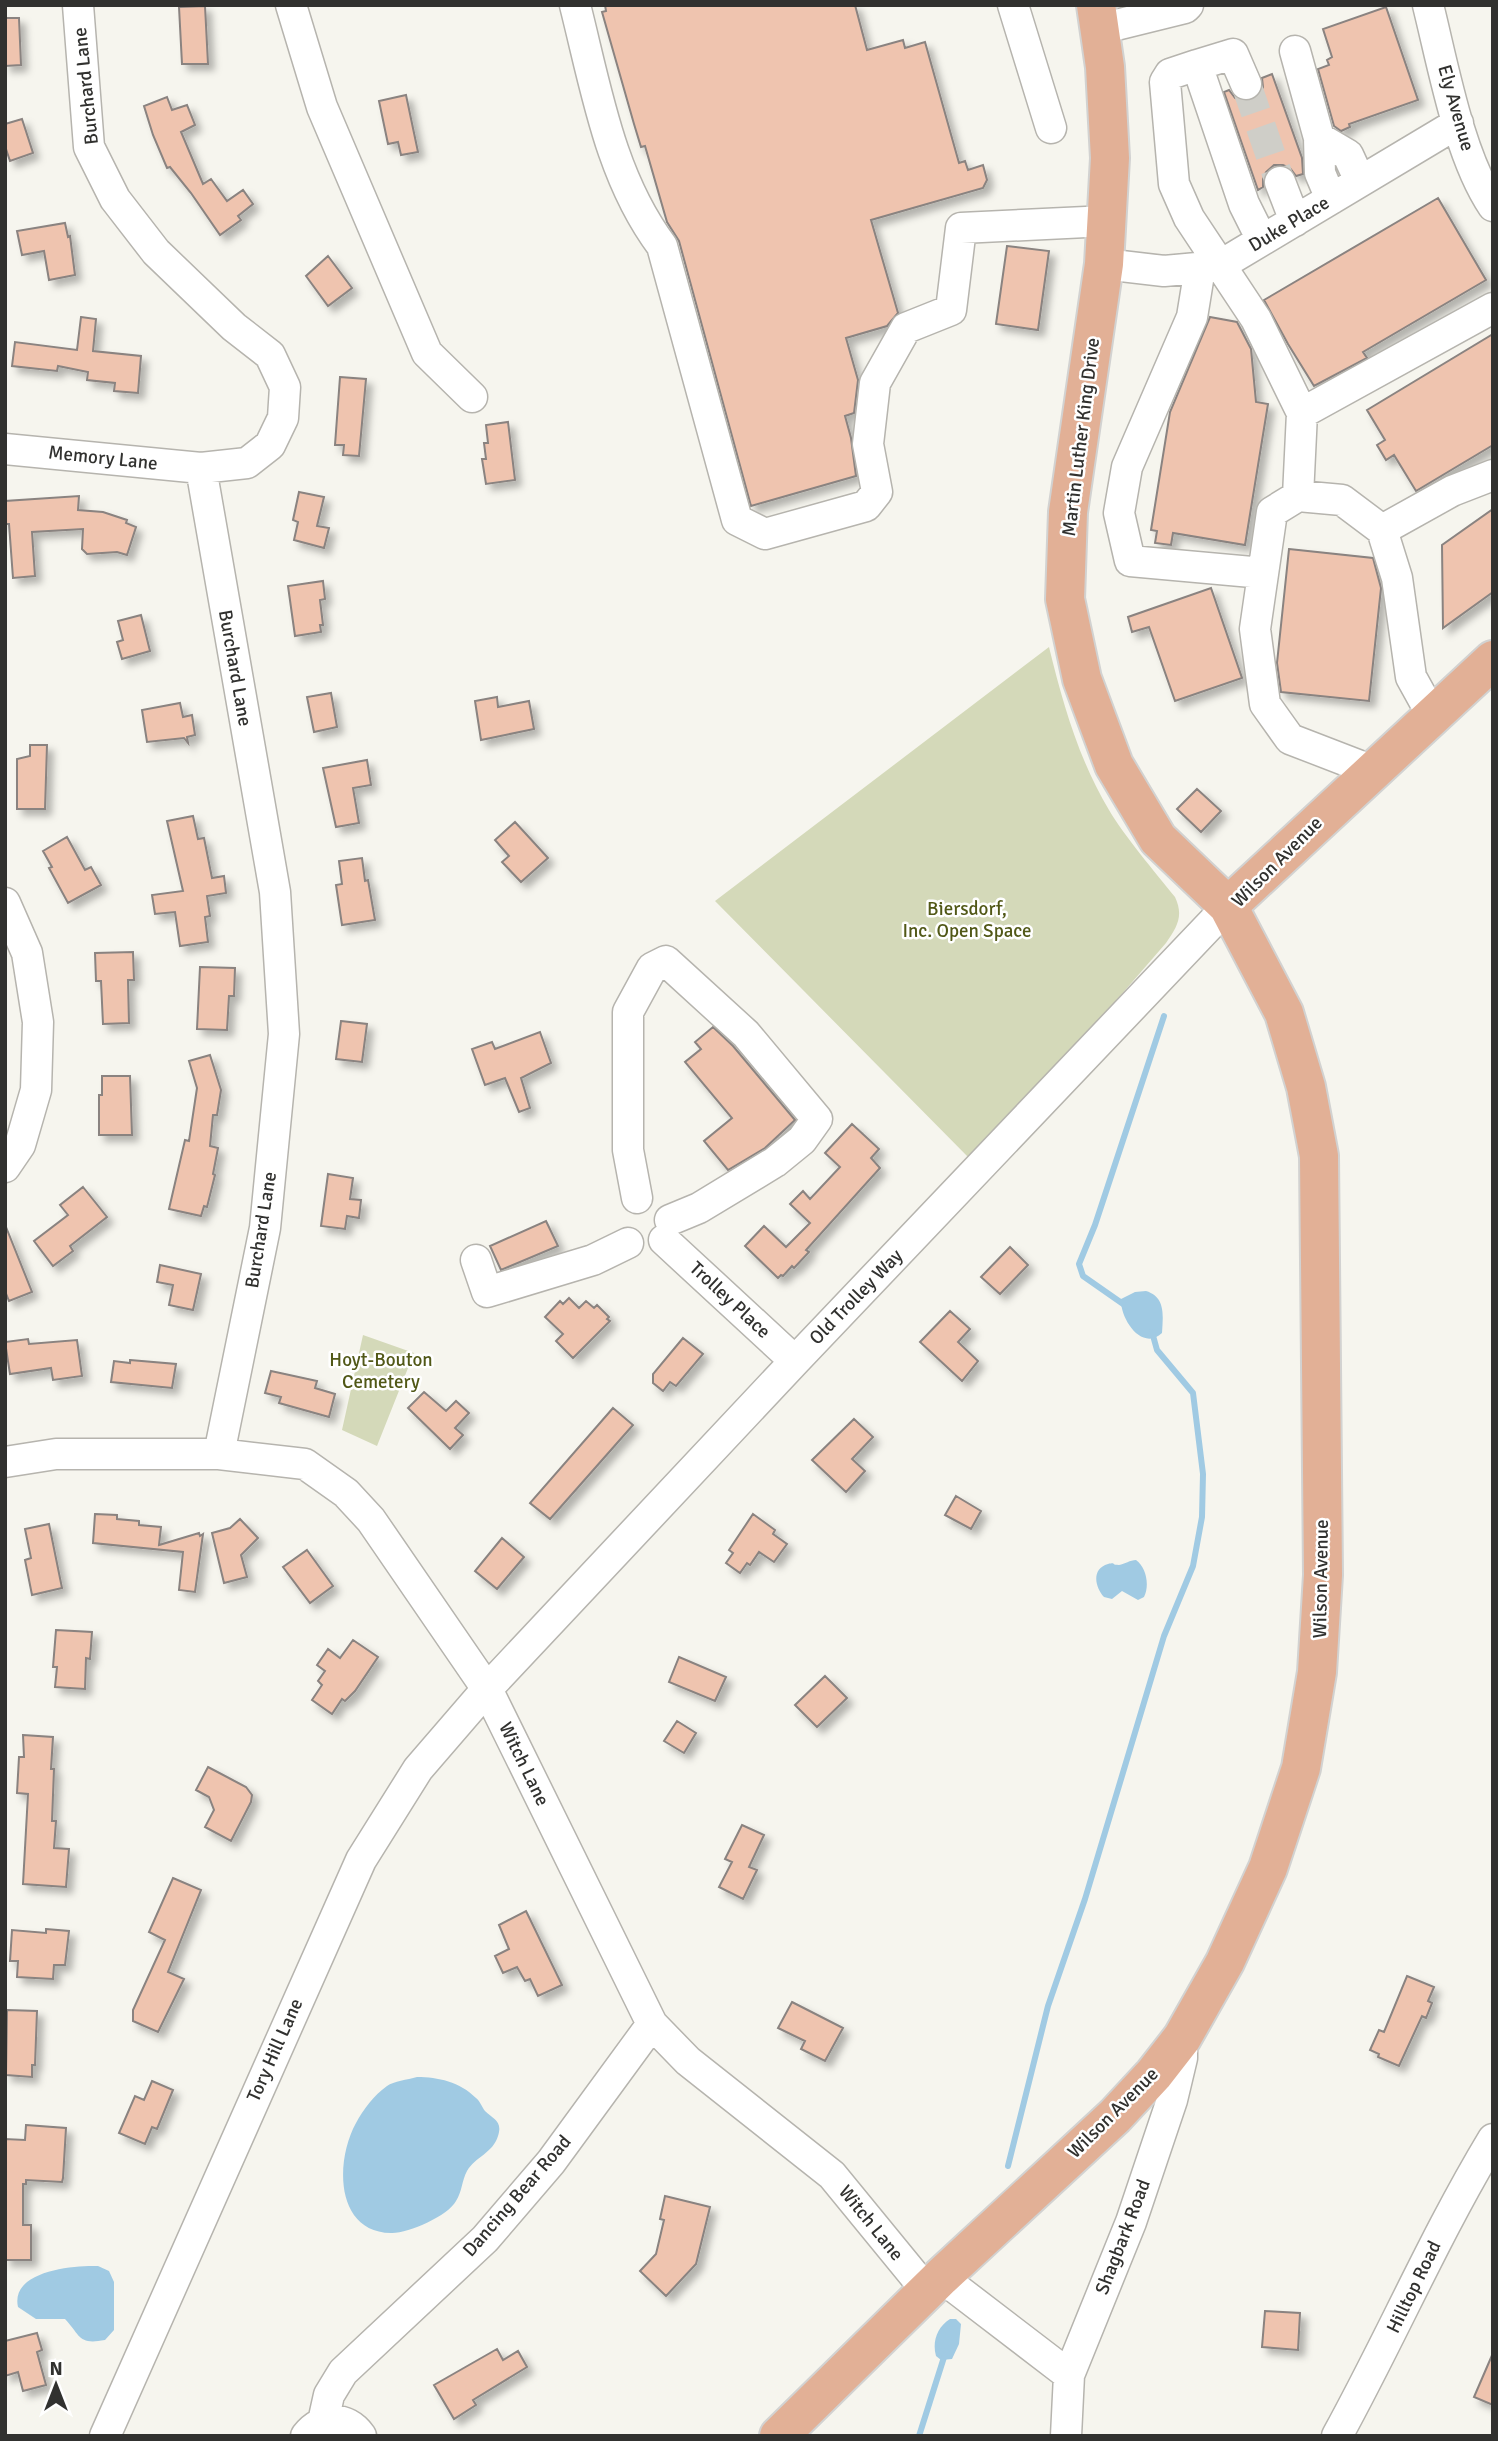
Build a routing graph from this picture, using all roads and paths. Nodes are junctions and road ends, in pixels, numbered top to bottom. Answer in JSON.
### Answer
{"nodes":[{"id":1,"x":78,"y":5,"type":"edge"},
{"id":2,"x":291,"y":5,"type":"edge"},
{"id":3,"x":575,"y":5,"type":"edge"},
{"id":4,"x":1013,"y":5,"type":"edge"},
{"id":5,"x":1428,"y":5,"type":"edge"},
{"id":6,"x":1186,"y":7,"type":"edge"},
{"id":7,"x":1098,"y":17,"type":"edge"},
{"id":8,"x":1294,"y":51,"type":"dead end"},
{"id":9,"x":1197,"y":65,"type":"junction"},
{"id":10,"x":1246,"y":84,"type":"tunnel mouth"},
{"id":11,"x":1458,"y":123,"type":"junction"},
{"id":12,"x":1051,"y":128,"type":"dead end"},
{"id":13,"x":1319,"y":138,"type":"junction"},
{"id":14,"x":1360,"y":181,"type":"junction"},
{"id":15,"x":1280,"y":182,"type":"tunnel mouth"},
{"id":16,"x":1331,"y":199,"type":"junction"},
{"id":17,"x":1493,"y":206,"type":"edge"},
{"id":18,"x":1107,"y":221,"type":"junction"},
{"id":19,"x":1295,"y":221,"type":"junction"},
{"id":20,"x":1262,"y":240,"type":"junction"},
{"id":21,"x":1104,"y":264,"type":"junction"},
{"id":22,"x":1209,"y":267,"type":"junction"},
{"id":23,"x":1493,"y":308,"type":"edge"},
{"id":24,"x":472,"y":397,"type":"dead end"},
{"id":25,"x":1302,"y":413,"type":"junction"},
{"id":26,"x":5,"y":449,"type":"edge"},
{"id":27,"x":201,"y":468,"type":"junction"},
{"id":28,"x":1493,"y":475,"type":"edge"},
{"id":29,"x":1298,"y":496,"type":"junction"},
{"id":30,"x":1382,"y":530,"type":"junction"},
{"id":31,"x":1262,"y":573,"type":"junction"},
{"id":32,"x":1493,"y":660,"type":"edge"},
{"id":33,"x":1432,"y":715,"type":"junction"},
{"id":34,"x":1373,"y":771,"type":"junction"},
{"id":35,"x":5,"y":902,"type":"edge"},
{"id":36,"x":1228,"y":906,"type":"junction"},
{"id":37,"x":5,"y":1167,"type":"edge"},
{"id":38,"x":637,"y":1198,"type":"junction"},
{"id":39,"x":667,"y":1230,"type":"junction"},
{"id":40,"x":628,"y":1243,"type":"junction"},
{"id":41,"x":476,"y":1260,"type":"dead end"},
{"id":42,"x":795,"y":1361,"type":"junction"},
{"id":43,"x":219,"y":1454,"type":"junction"},
{"id":44,"x":5,"y":1462,"type":"edge"},
{"id":45,"x":487,"y":1689,"type":"junction"},
{"id":46,"x":652,"y":2024,"type":"junction"},
{"id":47,"x":1182,"y":2038,"type":"junction"},
{"id":48,"x":1493,"y":2139,"type":"edge"},
{"id":49,"x":934,"y":2284,"type":"junction"},
{"id":50,"x":1069,"y":2375,"type":"junction"},
{"id":51,"x":315,"y":2429,"type":"edge"},
{"id":52,"x":105,"y":2436,"type":"edge"},
{"id":53,"x":361,"y":2436,"type":"edge"},
{"id":54,"x":779,"y":2436,"type":"edge"},
{"id":55,"x":1066,"y":2436,"type":"edge"},
{"id":56,"x":1337,"y":2436,"type":"edge"}],
"edges":[{"from":1,"to":27,"type":"street","name":"Burchard Lane"},
{"from":2,"to":24,"type":"street"},
{"from":3,"to":18,"type":"street"},
{"from":4,"to":12,"type":"street"},
{"from":5,"to":11,"type":"street","name":"Ely Avenue"},
{"from":6,"to":7,"type":"street"},
{"from":7,"to":18,"type":"main road","name":"Martin Luther King Drive"},
{"from":8,"to":13,"type":"street"},
{"from":9,"to":10,"type":"street"},
{"from":9,"to":20,"type":"street"},
{"from":9,"to":22,"type":"street"},
{"from":11,"to":14,"type":"street","name":"Duke Place"},
{"from":11,"to":17,"type":"street","name":"Ely Avenue"},
{"from":13,"to":14,"type":"street"},
{"from":13,"to":16,"type":"street"},
{"from":14,"to":16,"type":"street","name":"Duke Place"},
{"from":15,"to":19,"type":"street"},
{"from":16,"to":19,"type":"street","name":"Duke Place"},
{"from":18,"to":21,"type":"main road","name":"Martin Luther King Drive"},
{"from":19,"to":20,"type":"street","name":"Duke Place"},
{"from":20,"to":22,"type":"street","name":"Duke Place"},
{"from":21,"to":22,"type":"street","name":"Duke Place"},
{"from":21,"to":36,"type":"main road","name":"Martin Luther King Drive"},
{"from":22,"to":25,"type":"street"},
{"from":22,"to":31,"type":"street"},
{"from":23,"to":25,"type":"street"},
{"from":25,"to":29,"type":"street"},
{"from":26,"to":27,"type":"street","name":"Memory Lane"},
{"from":27,"to":43,"type":"street","name":"Burchard Lane"},
{"from":28,"to":30,"type":"street"},
{"from":29,"to":30,"type":"street"},
{"from":29,"to":31,"type":"street"},
{"from":30,"to":33,"type":"street"},
{"from":31,"to":34,"type":"street"},
{"from":32,"to":33,"type":"main road","name":"Wilson Avenue"},
{"from":33,"to":34,"type":"main road","name":"Wilson Avenue"},
{"from":34,"to":36,"type":"main road","name":"Wilson Avenue"},
{"from":35,"to":37,"type":"street"},
{"from":36,"to":42,"type":"street","name":"Old Trolley Way"},
{"from":36,"to":47,"type":"main road","name":"Wilson Avenue"},
{"from":38,"to":39,"type":"street","name":"Trolley Place"},
{"from":38,"to":39,"type":"street"},
{"from":38,"to":40,"type":"street"},
{"from":39,"to":40,"type":"street"},
{"from":39,"to":42,"type":"street","name":"Trolley Place"},
{"from":40,"to":41,"type":"street"},
{"from":42,"to":45,"type":"street","name":"Old Trolley Way"},
{"from":43,"to":44,"type":"street","name":"Witch Lane"},
{"from":43,"to":45,"type":"street","name":"Witch Lane"},
{"from":45,"to":46,"type":"street","name":"Witch Lane"},
{"from":45,"to":52,"type":"street","name":"Tory Hill Lane"},
{"from":46,"to":49,"type":"street","name":"Witch Lane"},
{"from":46,"to":51,"type":"street","name":"Dancing Bear Road"},
{"from":47,"to":49,"type":"main road","name":"Wilson Avenue"},
{"from":47,"to":50,"type":"street","name":"Shagbark Road"},
{"from":48,"to":56,"type":"street","name":"Hilltop Road"},
{"from":49,"to":50,"type":"street","name":"Witch Lane"},
{"from":49,"to":54,"type":"main road","name":"Wilson Avenue"},
{"from":50,"to":55,"type":"street","name":"Shagbark Road"},
{"from":51,"to":53,"type":"street","name":"Dancing Bear Road"}]}
